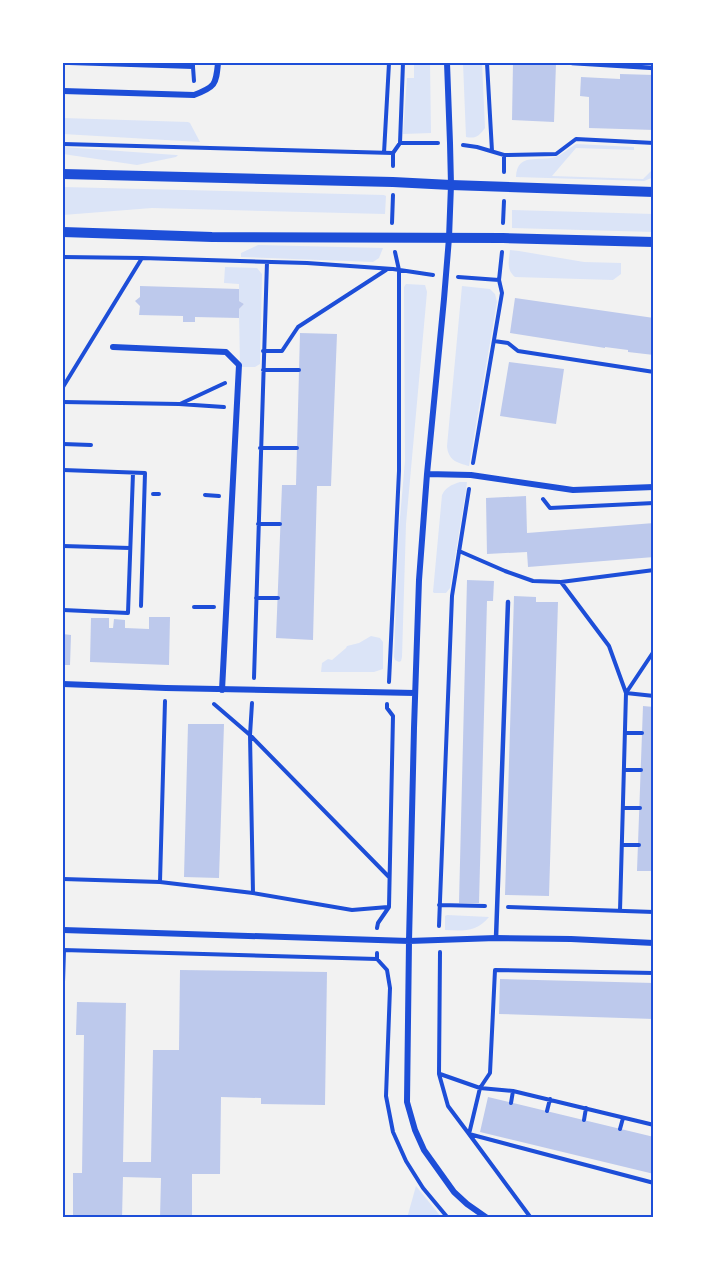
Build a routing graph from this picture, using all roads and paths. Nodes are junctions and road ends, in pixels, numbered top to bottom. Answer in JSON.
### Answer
{"nodes":[{"id":1,"x":69,"y":63,"type":"edge"},
{"id":2,"x":193,"y":63,"type":"edge"},
{"id":3,"x":218,"y":63,"type":"edge"},
{"id":4,"x":389,"y":63,"type":"edge"},
{"id":5,"x":403,"y":63,"type":"edge"},
{"id":6,"x":447,"y":63,"type":"edge"},
{"id":7,"x":487,"y":63,"type":"edge"},
{"id":8,"x":572,"y":63,"type":"edge"},
{"id":9,"x":654,"y":68,"type":"edge"},
{"id":10,"x":63,"y":91,"type":"edge"},
{"id":11,"x":654,"y":143,"type":"edge"},
{"id":12,"x":63,"y":144,"type":"edge"},
{"id":13,"x":384,"y":153,"type":"junction"},
{"id":14,"x":393,"y":153,"type":"junction"},
{"id":15,"x":504,"y":155,"type":"junction"},
{"id":16,"x":63,"y":174,"type":"edge"},
{"id":17,"x":393,"y":182,"type":"junction"},
{"id":18,"x":451,"y":185,"type":"junction"},
{"id":19,"x":504,"y":187,"type":"junction"},
{"id":20,"x":654,"y":192,"type":"edge"},
{"id":21,"x":63,"y":232,"type":"edge"},
{"id":22,"x":392,"y":238,"type":"junction"},
{"id":23,"x":448,"y":238,"type":"junction"},
{"id":24,"x":503,"y":238,"type":"junction"},
{"id":25,"x":654,"y":242,"type":"edge"},
{"id":26,"x":63,"y":257,"type":"edge"},
{"id":27,"x":142,"y":258,"type":"junction"},
{"id":28,"x":267,"y":262,"type":"junction"},
{"id":29,"x":387,"y":270,"type":"junction"},
{"id":30,"x":399,"y":270,"type":"junction"},
{"id":31,"x":494,"y":341,"type":"junction"},
{"id":32,"x":113,"y":347,"type":"dead end"},
{"id":33,"x":264,"y":351,"type":"junction"},
{"id":34,"x":263,"y":370,"type":"junction"},
{"id":35,"x":299,"y":370,"type":"dead end"},
{"id":36,"x":654,"y":372,"type":"edge"},
{"id":37,"x":238,"y":376,"type":"junction"},
{"id":38,"x":63,"y":387,"type":"edge"},
{"id":39,"x":63,"y":402,"type":"edge"},
{"id":40,"x":179,"y":404,"type":"junction"},
{"id":41,"x":237,"y":408,"type":"junction"},
{"id":42,"x":262,"y":408,"type":"junction"},
{"id":43,"x":63,"y":444,"type":"edge"},
{"id":44,"x":91,"y":445,"type":"dead end"},
{"id":45,"x":260,"y":448,"type":"junction"},
{"id":46,"x":297,"y":448,"type":"dead end"},
{"id":47,"x":63,"y":470,"type":"edge"},
{"id":48,"x":133,"y":473,"type":"junction"},
{"id":49,"x":427,"y":474,"type":"junction"},
{"id":50,"x":471,"y":475,"type":"junction"},
{"id":51,"x":654,"y":487,"type":"edge"},
{"id":52,"x":153,"y":494,"type":"dead end"},
{"id":53,"x":159,"y":494,"type":"dead end"},
{"id":54,"x":205,"y":495,"type":"dead end"},
{"id":55,"x":216,"y":496,"type":"dead end"},
{"id":56,"x":258,"y":524,"type":"junction"},
{"id":57,"x":280,"y":524,"type":"dead end"},
{"id":58,"x":63,"y":546,"type":"edge"},
{"id":59,"x":130,"y":548,"type":"junction"},
{"id":60,"x":459,"y":551,"type":"junction"},
{"id":61,"x":654,"y":570,"type":"edge"},
{"id":62,"x":561,"y":582,"type":"junction"},
{"id":63,"x":256,"y":598,"type":"junction"},
{"id":64,"x":278,"y":598,"type":"dead end"},
{"id":65,"x":508,"y":602,"type":"dead end"},
{"id":66,"x":141,"y":606,"type":"dead end"},
{"id":67,"x":194,"y":607,"type":"dead end"},
{"id":68,"x":211,"y":607,"type":"dead end"},
{"id":69,"x":63,"y":610,"type":"edge"},
{"id":70,"x":654,"y":651,"type":"edge"},
{"id":71,"x":389,"y":674,"type":"dead end"},
{"id":72,"x":63,"y":684,"type":"edge"},
{"id":73,"x":166,"y":688,"type":"junction"},
{"id":74,"x":222,"y":690,"type":"junction"},
{"id":75,"x":253,"y":690,"type":"junction"},
{"id":76,"x":415,"y":693,"type":"junction"},
{"id":77,"x":626,"y":693,"type":"junction"},
{"id":78,"x":654,"y":696,"type":"edge"},
{"id":79,"x":165,"y":702,"type":"junction"},
{"id":80,"x":175,"y":703,"type":"dead end"},
{"id":81,"x":205,"y":703,"type":"dead end"},
{"id":82,"x":625,"y":733,"type":"junction"},
{"id":83,"x":642,"y":733,"type":"dead end"},
{"id":84,"x":250,"y":735,"type":"junction"},
{"id":85,"x":624,"y":770,"type":"junction"},
{"id":86,"x":641,"y":770,"type":"dead end"},
{"id":87,"x":623,"y":808,"type":"junction"},
{"id":88,"x":640,"y":808,"type":"dead end"},
{"id":89,"x":622,"y":845,"type":"junction"},
{"id":90,"x":639,"y":845,"type":"dead end"},
{"id":91,"x":389,"y":877,"type":"dead end"},
{"id":92,"x":63,"y":879,"type":"edge"},
{"id":93,"x":160,"y":882,"type":"junction"},
{"id":94,"x":253,"y":894,"type":"junction"},
{"id":95,"x":439,"y":905,"type":"junction"},
{"id":96,"x":389,"y":907,"type":"dead end"},
{"id":97,"x":497,"y":907,"type":"junction"},
{"id":98,"x":620,"y":911,"type":"junction"},
{"id":99,"x":654,"y":912,"type":"edge"},
{"id":100,"x":63,"y":930,"type":"edge"},
{"id":101,"x":496,"y":938,"type":"junction"},
{"id":102,"x":440,"y":940,"type":"junction"},
{"id":103,"x":408,"y":941,"type":"junction"},
{"id":104,"x":654,"y":943,"type":"edge"},
{"id":105,"x":63,"y":950,"type":"edge"},
{"id":106,"x":377,"y":959,"type":"dead end"},
{"id":107,"x":654,"y":973,"type":"edge"},
{"id":108,"x":63,"y":982,"type":"edge"},
{"id":109,"x":439,"y":1074,"type":"junction"},
{"id":110,"x":480,"y":1088,"type":"junction"},
{"id":111,"x":513,"y":1091,"type":"junction"},
{"id":112,"x":550,"y":1099,"type":"junction"},
{"id":113,"x":511,"y":1103,"type":"dead end"},
{"id":114,"x":586,"y":1108,"type":"junction"},
{"id":115,"x":547,"y":1111,"type":"dead end"},
{"id":116,"x":623,"y":1118,"type":"junction"},
{"id":117,"x":584,"y":1120,"type":"dead end"},
{"id":118,"x":654,"y":1125,"type":"edge"},
{"id":119,"x":620,"y":1129,"type":"dead end"},
{"id":120,"x":469,"y":1134,"type":"junction"},
{"id":121,"x":654,"y":1183,"type":"edge"},
{"id":122,"x":487,"y":1218,"type":"edge"},
{"id":123,"x":531,"y":1218,"type":"edge"}],
"edges":[{"from":1,"to":2,"type":"path"},
{"from":3,"to":10,"type":"street"},
{"from":4,"to":13,"type":"path"},
{"from":5,"to":14,"type":"path"},
{"from":6,"to":18,"type":"street"},
{"from":7,"to":15,"type":"path"},
{"from":8,"to":9,"type":"lane"},
{"from":11,"to":15,"type":"path"},
{"from":12,"to":13,"type":"path"},
{"from":13,"to":14,"type":"path"},
{"from":14,"to":17,"type":"path"},
{"from":15,"to":19,"type":"path"},
{"from":16,"to":17,"type":"street"},
{"from":17,"to":18,"type":"street"},
{"from":17,"to":22,"type":"path"},
{"from":18,"to":19,"type":"street"},
{"from":18,"to":23,"type":"street"},
{"from":19,"to":20,"type":"street"},
{"from":19,"to":24,"type":"path"},
{"from":21,"to":22,"type":"street"},
{"from":22,"to":23,"type":"street"},
{"from":22,"to":30,"type":"path"},
{"from":23,"to":24,"type":"street"},
{"from":23,"to":49,"type":"street"},
{"from":24,"to":25,"type":"street"},
{"from":24,"to":31,"type":"path"},
{"from":26,"to":27,"type":"path"},
{"from":27,"to":28,"type":"path"},
{"from":27,"to":38,"type":"path"},
{"from":28,"to":29,"type":"path"},
{"from":28,"to":33,"type":"path"},
{"from":29,"to":30,"type":"path"},
{"from":29,"to":33,"type":"path"},
{"from":30,"to":71,"type":"path"},
{"from":31,"to":36,"type":"path"},
{"from":31,"to":50,"type":"path"},
{"from":32,"to":37,"type":"street"},
{"from":33,"to":34,"type":"path"},
{"from":34,"to":35,"type":"path"},
{"from":34,"to":42,"type":"path"},
{"from":37,"to":40,"type":"path"},
{"from":37,"to":41,"type":"street"},
{"from":39,"to":40,"type":"path"},
{"from":40,"to":41,"type":"path"},
{"from":41,"to":42,"type":"path"},
{"from":41,"to":74,"type":"street"},
{"from":42,"to":45,"type":"path"},
{"from":43,"to":44,"type":"path"},
{"from":45,"to":46,"type":"path"},
{"from":45,"to":56,"type":"path"},
{"from":47,"to":48,"type":"path"},
{"from":48,"to":59,"type":"path"},
{"from":48,"to":66,"type":"path"},
{"from":49,"to":50,"type":"street"},
{"from":49,"to":76,"type":"street"},
{"from":50,"to":51,"type":"street"},
{"from":50,"to":60,"type":"path"},
{"from":52,"to":53,"type":"path"},
{"from":54,"to":55,"type":"path"},
{"from":56,"to":57,"type":"path"},
{"from":56,"to":63,"type":"path"},
{"from":58,"to":59,"type":"path"},
{"from":59,"to":69,"type":"path"},
{"from":60,"to":62,"type":"path"},
{"from":60,"to":95,"type":"path"},
{"from":61,"to":62,"type":"path"},
{"from":62,"to":77,"type":"path"},
{"from":63,"to":64,"type":"path"},
{"from":63,"to":75,"type":"path"},
{"from":65,"to":97,"type":"lane"},
{"from":67,"to":68,"type":"path"},
{"from":70,"to":77,"type":"path"},
{"from":72,"to":73,"type":"street"},
{"from":73,"to":74,"type":"street"},
{"from":73,"to":79,"type":"path"},
{"from":74,"to":75,"type":"street"},
{"from":75,"to":76,"type":"street"},
{"from":75,"to":84,"type":"path"},
{"from":76,"to":103,"type":"street"},
{"from":77,"to":78,"type":"path"},
{"from":77,"to":82,"type":"path"},
{"from":79,"to":80,"type":"path"},
{"from":79,"to":93,"type":"path"},
{"from":81,"to":84,"type":"path"},
{"from":82,"to":83,"type":"path"},
{"from":82,"to":85,"type":"path"},
{"from":84,"to":91,"type":"path"},
{"from":84,"to":94,"type":"path"},
{"from":85,"to":86,"type":"path"},
{"from":85,"to":87,"type":"path"},
{"from":87,"to":88,"type":"path"},
{"from":87,"to":89,"type":"path"},
{"from":89,"to":90,"type":"path"},
{"from":89,"to":98,"type":"path"},
{"from":92,"to":93,"type":"path"},
{"from":93,"to":94,"type":"path"},
{"from":94,"to":96,"type":"path"},
{"from":95,"to":97,"type":"path"},
{"from":95,"to":102,"type":"path"},
{"from":97,"to":98,"type":"path"},
{"from":97,"to":101,"type":"lane"},
{"from":98,"to":99,"type":"path"},
{"from":100,"to":103,"type":"street"},
{"from":101,"to":102,"type":"street"},
{"from":101,"to":104,"type":"street"},
{"from":102,"to":103,"type":"street"},
{"from":102,"to":109,"type":"path"},
{"from":103,"to":122,"type":"street"},
{"from":105,"to":106,"type":"path"},
{"from":105,"to":108,"type":"path"},
{"from":107,"to":110,"type":"path"},
{"from":109,"to":110,"type":"path"},
{"from":109,"to":120,"type":"path"},
{"from":110,"to":111,"type":"path"},
{"from":110,"to":120,"type":"path"},
{"from":111,"to":112,"type":"path"},
{"from":111,"to":113,"type":"path"},
{"from":112,"to":114,"type":"path"},
{"from":112,"to":115,"type":"path"},
{"from":114,"to":116,"type":"path"},
{"from":114,"to":117,"type":"path"},
{"from":116,"to":118,"type":"path"},
{"from":116,"to":119,"type":"path"},
{"from":120,"to":121,"type":"path"},
{"from":120,"to":123,"type":"path"}]}
